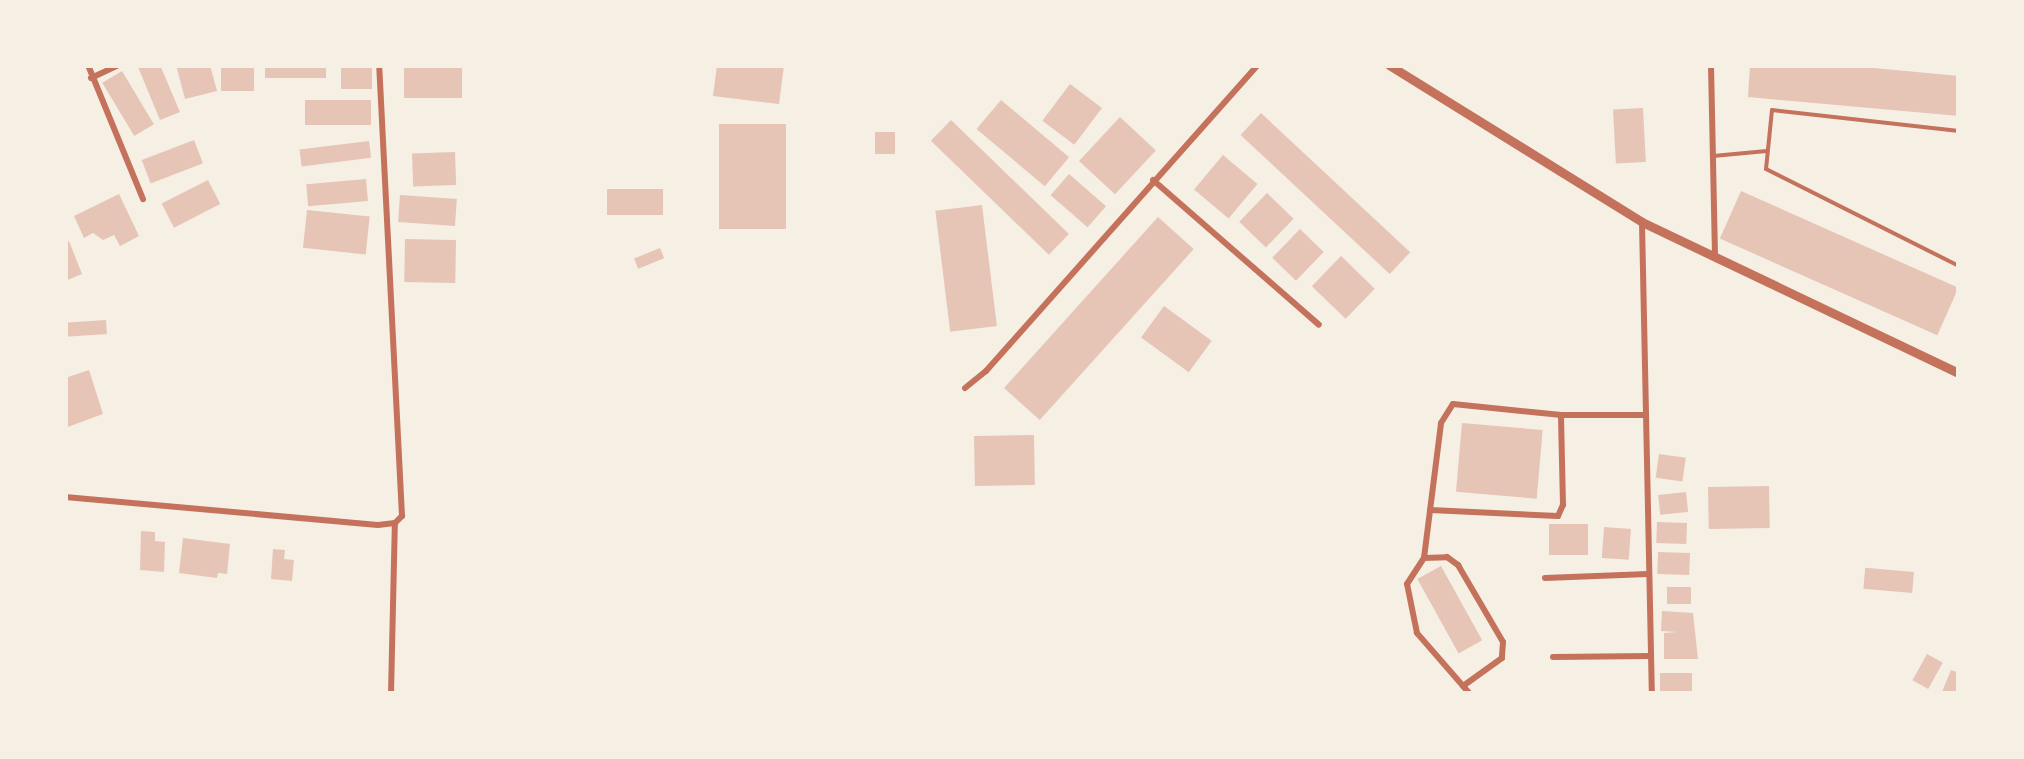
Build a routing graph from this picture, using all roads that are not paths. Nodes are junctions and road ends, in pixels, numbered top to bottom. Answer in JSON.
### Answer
{"nodes":[{"id":1,"x":88,"y":65,"type":"edge"},
{"id":2,"x":119,"y":65,"type":"edge"},
{"id":3,"x":379,"y":65,"type":"edge"},
{"id":4,"x":1258,"y":65,"type":"edge"},
{"id":5,"x":1388,"y":65,"type":"edge"},
{"id":6,"x":1711,"y":65,"type":"edge"},
{"id":7,"x":91,"y":78,"type":"junction"},
{"id":8,"x":1959,"y":131,"type":"edge"},
{"id":9,"x":1767,"y":151,"type":"junction"},
{"id":10,"x":1712,"y":156,"type":"junction"},
{"id":11,"x":1153,"y":180,"type":"junction"},
{"id":12,"x":143,"y":199,"type":"dead end"},
{"id":13,"x":1642,"y":222,"type":"junction"},
{"id":14,"x":1715,"y":257,"type":"junction"},
{"id":15,"x":1959,"y":266,"type":"edge"},
{"id":16,"x":1319,"y":324,"type":"dead end"},
{"id":17,"x":1959,"y":373,"type":"edge"},
{"id":18,"x":964,"y":388,"type":"dead end"},
{"id":19,"x":1561,"y":414,"type":"junction"},
{"id":20,"x":1646,"y":415,"type":"junction"},
{"id":21,"x":65,"y":497,"type":"edge"},
{"id":22,"x":1430,"y":510,"type":"junction"},
{"id":23,"x":394,"y":523,"type":"junction"},
{"id":24,"x":1424,"y":558,"type":"junction"},
{"id":25,"x":1648,"y":574,"type":"junction"},
{"id":26,"x":1545,"y":578,"type":"dead end"},
{"id":27,"x":1650,"y":656,"type":"junction"},
{"id":28,"x":1553,"y":657,"type":"dead end"},
{"id":29,"x":1463,"y":686,"type":"junction"},
{"id":30,"x":391,"y":694,"type":"edge"},
{"id":31,"x":1470,"y":694,"type":"edge"},
{"id":32,"x":1652,"y":694,"type":"edge"}],
"edges":[{"from":1,"to":7,"type":"street"},
{"from":2,"to":7,"type":"street"},
{"from":3,"to":23,"type":"street"},
{"from":4,"to":11,"type":"street"},
{"from":5,"to":13,"type":"street"},
{"from":6,"to":10,"type":"street"},
{"from":7,"to":12,"type":"street"},
{"from":8,"to":9,"type":"lane"},
{"from":9,"to":10,"type":"lane"},
{"from":9,"to":15,"type":"lane"},
{"from":10,"to":14,"type":"street"},
{"from":11,"to":16,"type":"street"},
{"from":11,"to":18,"type":"street"},
{"from":13,"to":14,"type":"street"},
{"from":13,"to":20,"type":"street"},
{"from":14,"to":17,"type":"street"},
{"from":19,"to":20,"type":"street"},
{"from":19,"to":22,"type":"street"},
{"from":19,"to":22,"type":"street"},
{"from":20,"to":25,"type":"street"},
{"from":21,"to":23,"type":"street"},
{"from":22,"to":24,"type":"street"},
{"from":23,"to":30,"type":"street"},
{"from":24,"to":29,"type":"street"},
{"from":24,"to":29,"type":"street"},
{"from":25,"to":26,"type":"street"},
{"from":25,"to":27,"type":"street"},
{"from":27,"to":28,"type":"street"},
{"from":27,"to":32,"type":"street"},
{"from":29,"to":31,"type":"street"}]}
